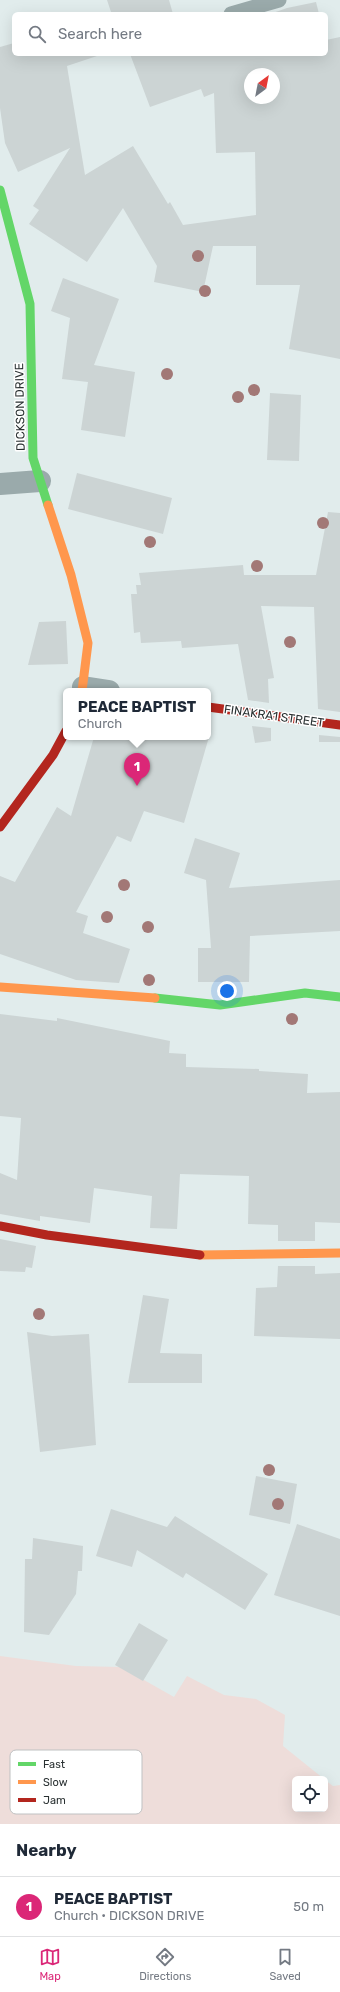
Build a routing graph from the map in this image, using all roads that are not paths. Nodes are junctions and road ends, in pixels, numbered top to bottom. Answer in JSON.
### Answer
{"nodes":[{"id":1,"x":279,"y":0,"type":"edge"},
{"id":2,"x":238,"y":12,"type":"edge"},
{"id":3,"x":0,"y":190,"type":"edge"},
{"id":4,"x":40,"y":481,"type":"junction"},
{"id":5,"x":0,"y":484,"type":"edge"},
{"id":6,"x":82,"y":688,"type":"edge"},
{"id":7,"x":211,"y":707,"type":"edge"},
{"id":8,"x":340,"y":725,"type":"edge"},
{"id":9,"x":63,"y":736,"type":"edge"},
{"id":10,"x":0,"y":827,"type":"edge"},
{"id":11,"x":0,"y":987,"type":"edge"},
{"id":12,"x":340,"y":997,"type":"edge"},
{"id":13,"x":0,"y":1226,"type":"edge"},
{"id":14,"x":340,"y":1253,"type":"edge"}],
"edges":[{"from":1,"to":2,"type":"lane"},
{"from":3,"to":4,"type":"street","name":"DICKSON DRIVE"},
{"from":4,"to":5,"type":"street"},
{"from":4,"to":6,"type":"street","name":"DICKSON DRIVE"},
{"from":7,"to":8,"type":"street","name":"FINAKRA1 STREET"},
{"from":9,"to":10,"type":"street"},
{"from":11,"to":12,"type":"street"},
{"from":13,"to":14,"type":"street"}]}
